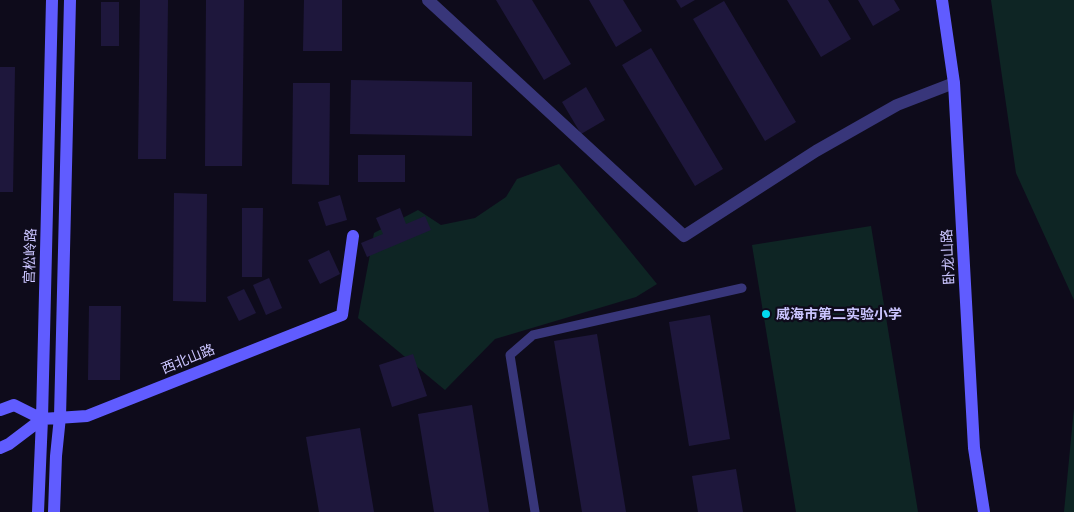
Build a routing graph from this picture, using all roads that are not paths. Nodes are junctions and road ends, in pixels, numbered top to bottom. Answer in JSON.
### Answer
{"nodes":[{"id":1,"x":52,"y":0,"type":"edge"},
{"id":2,"x":70,"y":0,"type":"edge"},
{"id":3,"x":428,"y":0,"type":"edge"},
{"id":4,"x":942,"y":0,"type":"edge"},
{"id":5,"x":954,"y":83,"type":"junction"},
{"id":6,"x":353,"y":236,"type":"dead end"},
{"id":7,"x":742,"y":288,"type":"dead end"},
{"id":8,"x":0,"y":410,"type":"edge"},
{"id":9,"x":60,"y":417,"type":"junction"},
{"id":10,"x":42,"y":419,"type":"junction"},
{"id":11,"x":0,"y":448,"type":"edge"},
{"id":12,"x":38,"y":512,"type":"edge"},
{"id":13,"x":54,"y":512,"type":"edge"},
{"id":14,"x":535,"y":512,"type":"edge"},
{"id":15,"x":984,"y":512,"type":"edge"}],
"edges":[{"from":1,"to":10,"type":"main road","name":"宫松岭路"},
{"from":2,"to":9,"type":"main road"},
{"from":3,"to":5,"type":"street"},
{"from":4,"to":5,"type":"main road","name":"卧龙山路"},
{"from":5,"to":15,"type":"main road","name":"卧龙山路"},
{"from":6,"to":9,"type":"main road","name":"西北山路"},
{"from":7,"to":14,"type":"lane"},
{"from":8,"to":10,"type":"main road"},
{"from":9,"to":10,"type":"main road","name":"西北山路"},
{"from":9,"to":13,"type":"main road"},
{"from":10,"to":11,"type":"main road"},
{"from":10,"to":12,"type":"main road","name":"宫松岭路"}]}
